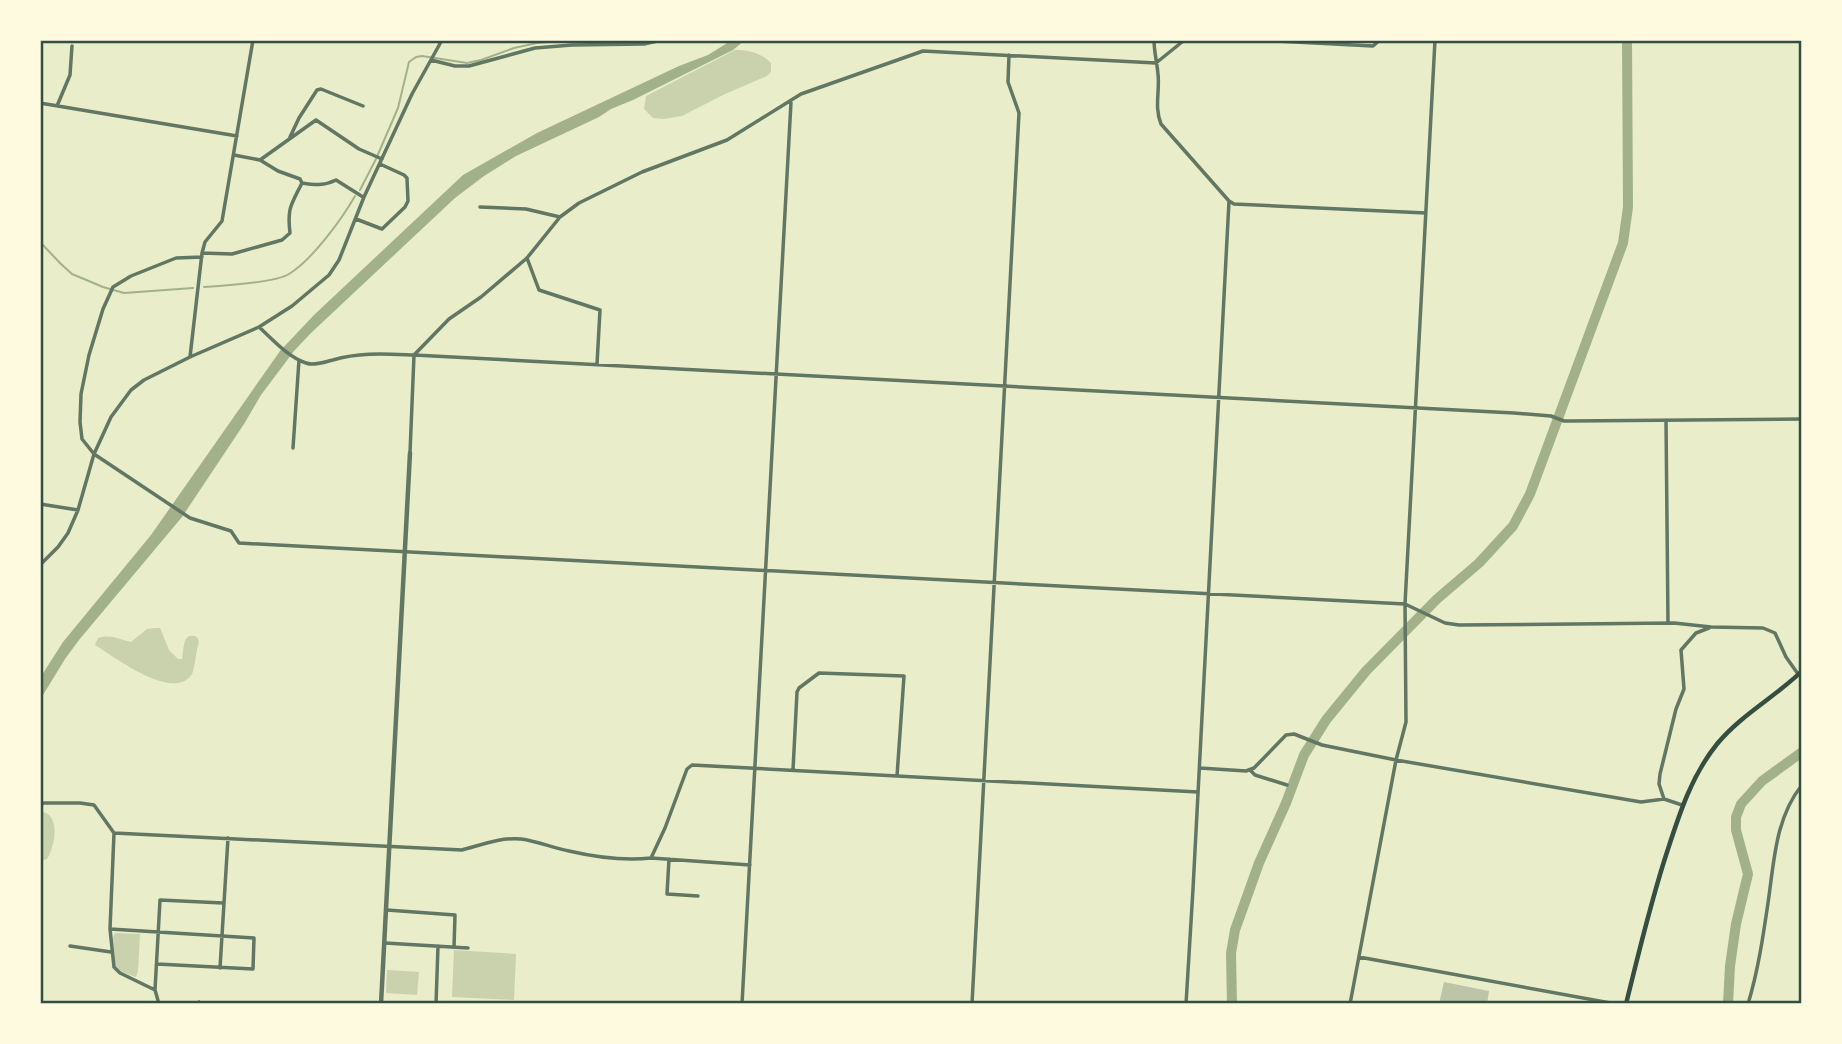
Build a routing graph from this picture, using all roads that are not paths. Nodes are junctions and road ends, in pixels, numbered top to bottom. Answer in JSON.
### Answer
{"nodes":[{"id":1,"x":253,"y":40,"type":"edge"},
{"id":2,"x":442,"y":40,"type":"edge"},
{"id":3,"x":662,"y":40,"type":"edge"},
{"id":4,"x":1154,"y":40,"type":"edge"},
{"id":5,"x":1187,"y":40,"type":"edge"},
{"id":6,"x":1253,"y":40,"type":"edge"},
{"id":7,"x":1380,"y":40,"type":"edge"},
{"id":8,"x":1435,"y":40,"type":"edge"},
{"id":9,"x":72,"y":46,"type":"dead end"},
{"id":10,"x":1009,"y":55,"type":"junction"},
{"id":11,"x":431,"y":60,"type":"junction"},
{"id":12,"x":1156,"y":63,"type":"junction"},
{"id":13,"x":791,"y":102,"type":"junction"},
{"id":14,"x":40,"y":103,"type":"edge"},
{"id":15,"x":57,"y":106,"type":"junction"},
{"id":16,"x":363,"y":106,"type":"dead end"},
{"id":17,"x":237,"y":136,"type":"junction"},
{"id":18,"x":289,"y":139,"type":"junction"},
{"id":19,"x":234,"y":155,"type":"junction"},
{"id":20,"x":260,"y":160,"type":"junction"},
{"id":21,"x":381,"y":160,"type":"junction"},
{"id":22,"x":302,"y":183,"type":"junction"},
{"id":23,"x":364,"y":197,"type":"junction"},
{"id":24,"x":1228,"y":201,"type":"junction"},
{"id":25,"x":480,"y":206,"type":"dead end"},
{"id":26,"x":1426,"y":214,"type":"junction"},
{"id":27,"x":560,"y":217,"type":"junction"},
{"id":28,"x":356,"y":219,"type":"junction"},
{"id":29,"x":202,"y":255,"type":"junction"},
{"id":30,"x":527,"y":258,"type":"junction"},
{"id":31,"x":258,"y":327,"type":"junction"},
{"id":32,"x":414,"y":355,"type":"junction"},
{"id":33,"x":190,"y":357,"type":"junction"},
{"id":34,"x":298,"y":359,"type":"junction"},
{"id":35,"x":597,"y":365,"type":"junction"},
{"id":36,"x":776,"y":373,"type":"junction"},
{"id":37,"x":1005,"y":385,"type":"junction"},
{"id":38,"x":1219,"y":397,"type":"junction"},
{"id":39,"x":1415,"y":407,"type":"junction"},
{"id":40,"x":1802,"y":419,"type":"edge"},
{"id":41,"x":1667,"y":420,"type":"junction"},
{"id":42,"x":293,"y":448,"type":"dead end"},
{"id":43,"x":410,"y":453,"type":"joint"},
{"id":44,"x":94,"y":454,"type":"junction"},
{"id":45,"x":40,"y":504,"type":"edge"},
{"id":46,"x":78,"y":510,"type":"junction"},
{"id":47,"x":405,"y":552,"type":"junction"},
{"id":48,"x":40,"y":565,"type":"edge"},
{"id":49,"x":766,"y":571,"type":"junction"},
{"id":50,"x":995,"y":583,"type":"junction"},
{"id":51,"x":1208,"y":594,"type":"junction"},
{"id":52,"x":1405,"y":604,"type":"junction"},
{"id":53,"x":1668,"y":623,"type":"junction"},
{"id":54,"x":1711,"y":627,"type":"junction"},
{"id":55,"x":1800,"y":673,"type":"edge"},
{"id":56,"x":1396,"y":760,"type":"junction"},
{"id":57,"x":756,"y":768,"type":"junction"},
{"id":58,"x":1200,"y":768,"type":"junction"},
{"id":59,"x":793,"y":769,"type":"junction"},
{"id":60,"x":1250,"y":770,"type":"junction"},
{"id":61,"x":897,"y":776,"type":"junction"},
{"id":62,"x":984,"y":780,"type":"junction"},
{"id":63,"x":1287,"y":785,"type":"dead end"},
{"id":64,"x":1802,"y":785,"type":"edge"},
{"id":65,"x":1198,"y":792,"type":"junction"},
{"id":66,"x":1664,"y":799,"type":"junction"},
{"id":67,"x":40,"y":805,"type":"edge"},
{"id":68,"x":1682,"y":805,"type":"junction"},
{"id":69,"x":114,"y":833,"type":"junction"},
{"id":70,"x":228,"y":838,"type":"junction"},
{"id":71,"x":390,"y":846,"type":"junction"},
{"id":72,"x":651,"y":858,"type":"junction"},
{"id":73,"x":669,"y":859,"type":"junction"},
{"id":74,"x":750,"y":864,"type":"junction"},
{"id":75,"x":698,"y":896,"type":"dead end"},
{"id":76,"x":223,"y":903,"type":"junction"},
{"id":77,"x":387,"y":910,"type":"junction"},
{"id":78,"x":110,"y":929,"type":"junction"},
{"id":79,"x":158,"y":932,"type":"junction"},
{"id":80,"x":221,"y":936,"type":"junction"},
{"id":81,"x":385,"y":943,"type":"junction"},
{"id":82,"x":70,"y":946,"type":"dead end"},
{"id":83,"x":438,"y":946,"type":"junction"},
{"id":84,"x":454,"y":947,"type":"junction"},
{"id":85,"x":468,"y":948,"type":"dead end"},
{"id":86,"x":111,"y":952,"type":"junction"},
{"id":87,"x":1359,"y":957,"type":"junction"},
{"id":88,"x":157,"y":964,"type":"junction"},
{"id":89,"x":219,"y":968,"type":"junction"},
{"id":90,"x":155,"y":990,"type":"junction"},
{"id":91,"x":159,"y":1004,"type":"edge"},
{"id":92,"x":381,"y":1004,"type":"edge"},
{"id":93,"x":436,"y":1004,"type":"edge"},
{"id":94,"x":742,"y":1004,"type":"edge"},
{"id":95,"x":972,"y":1004,"type":"edge"},
{"id":96,"x":1186,"y":1004,"type":"edge"},
{"id":97,"x":1350,"y":1004,"type":"edge"},
{"id":98,"x":1616,"y":1004,"type":"edge"},
{"id":99,"x":1626,"y":1004,"type":"edge"},
{"id":100,"x":1748,"y":1004,"type":"edge"}],
"edges":[{"from":1,"to":17,"type":"street"},
{"from":2,"to":11,"type":"street"},
{"from":3,"to":11,"type":"street"},
{"from":4,"to":12,"type":"street"},
{"from":5,"to":12,"type":"street"},
{"from":6,"to":7,"type":"street"},
{"from":8,"to":26,"type":"street"},
{"from":9,"to":15,"type":"street"},
{"from":10,"to":12,"type":"street"},
{"from":10,"to":13,"type":"street"},
{"from":10,"to":37,"type":"street"},
{"from":11,"to":21,"type":"street"},
{"from":12,"to":24,"type":"street"},
{"from":13,"to":27,"type":"street"},
{"from":13,"to":36,"type":"street"},
{"from":14,"to":15,"type":"street"},
{"from":15,"to":17,"type":"street"},
{"from":16,"to":18,"type":"street"},
{"from":17,"to":19,"type":"street"},
{"from":18,"to":20,"type":"street"},
{"from":18,"to":21,"type":"street"},
{"from":19,"to":20,"type":"street"},
{"from":19,"to":29,"type":"street"},
{"from":20,"to":22,"type":"street"},
{"from":21,"to":23,"type":"street"},
{"from":21,"to":28,"type":"street"},
{"from":22,"to":23,"type":"street"},
{"from":22,"to":29,"type":"street"},
{"from":23,"to":28,"type":"street"},
{"from":24,"to":26,"type":"street"},
{"from":24,"to":38,"type":"street"},
{"from":25,"to":27,"type":"street"},
{"from":26,"to":39,"type":"street"},
{"from":27,"to":30,"type":"street"},
{"from":28,"to":31,"type":"street"},
{"from":29,"to":33,"type":"street"},
{"from":29,"to":44,"type":"street"},
{"from":30,"to":32,"type":"street"},
{"from":30,"to":35,"type":"street"},
{"from":31,"to":33,"type":"street"},
{"from":31,"to":34,"type":"street"},
{"from":32,"to":34,"type":"street"},
{"from":32,"to":35,"type":"street"},
{"from":32,"to":43,"type":"street"},
{"from":33,"to":44,"type":"street"},
{"from":34,"to":42,"type":"street"},
{"from":35,"to":36,"type":"street"},
{"from":36,"to":37,"type":"street"},
{"from":36,"to":49,"type":"street"},
{"from":37,"to":38,"type":"street"},
{"from":37,"to":50,"type":"street"},
{"from":38,"to":39,"type":"street"},
{"from":38,"to":51,"type":"street"},
{"from":39,"to":41,"type":"street"},
{"from":39,"to":52,"type":"street"},
{"from":40,"to":41,"type":"street"},
{"from":41,"to":53,"type":"street"},
{"from":43,"to":47,"type":"street"},
{"from":44,"to":46,"type":"street"},
{"from":44,"to":47,"type":"street"},
{"from":45,"to":46,"type":"street"},
{"from":46,"to":48,"type":"street"},
{"from":47,"to":49,"type":"street"},
{"from":47,"to":71,"type":"street"},
{"from":49,"to":50,"type":"street"},
{"from":49,"to":57,"type":"street"},
{"from":50,"to":51,"type":"street"},
{"from":50,"to":62,"type":"street"},
{"from":51,"to":52,"type":"street"},
{"from":51,"to":58,"type":"street"},
{"from":52,"to":53,"type":"street"},
{"from":52,"to":56,"type":"street"},
{"from":53,"to":54,"type":"street"},
{"from":54,"to":55,"type":"street"},
{"from":54,"to":66,"type":"street"},
{"from":55,"to":68,"type":"main road"},
{"from":56,"to":60,"type":"street"},
{"from":56,"to":66,"type":"street"},
{"from":56,"to":87,"type":"street"},
{"from":57,"to":59,"type":"street"},
{"from":57,"to":72,"type":"street"},
{"from":57,"to":74,"type":"street"},
{"from":58,"to":60,"type":"street"},
{"from":58,"to":65,"type":"street"},
{"from":59,"to":61,"type":"street"},
{"from":59,"to":61,"type":"street"},
{"from":60,"to":63,"type":"street"},
{"from":61,"to":62,"type":"street"},
{"from":62,"to":65,"type":"street"},
{"from":62,"to":95,"type":"street"},
{"from":64,"to":100,"type":"street"},
{"from":65,"to":96,"type":"street"},
{"from":66,"to":68,"type":"street"},
{"from":67,"to":69,"type":"street"},
{"from":68,"to":99,"type":"main road"},
{"from":69,"to":70,"type":"street"},
{"from":69,"to":78,"type":"street"},
{"from":70,"to":71,"type":"street"},
{"from":70,"to":76,"type":"street"},
{"from":71,"to":72,"type":"street"},
{"from":71,"to":77,"type":"street"},
{"from":72,"to":73,"type":"street"},
{"from":73,"to":74,"type":"street"},
{"from":73,"to":75,"type":"street"},
{"from":74,"to":94,"type":"street"},
{"from":76,"to":79,"type":"street"},
{"from":76,"to":80,"type":"street"},
{"from":77,"to":81,"type":"street"},
{"from":77,"to":84,"type":"street"},
{"from":78,"to":79,"type":"street"},
{"from":78,"to":86,"type":"street"},
{"from":79,"to":80,"type":"street"},
{"from":79,"to":88,"type":"street"},
{"from":80,"to":89,"type":"street"},
{"from":80,"to":89,"type":"street"},
{"from":81,"to":83,"type":"street"},
{"from":81,"to":92,"type":"street"},
{"from":82,"to":86,"type":"street"},
{"from":83,"to":84,"type":"street"},
{"from":83,"to":93,"type":"street"},
{"from":84,"to":85,"type":"street"},
{"from":86,"to":90,"type":"street"},
{"from":87,"to":97,"type":"street"},
{"from":87,"to":98,"type":"street"},
{"from":88,"to":89,"type":"street"},
{"from":88,"to":90,"type":"street"},
{"from":90,"to":91,"type":"street"}]}
